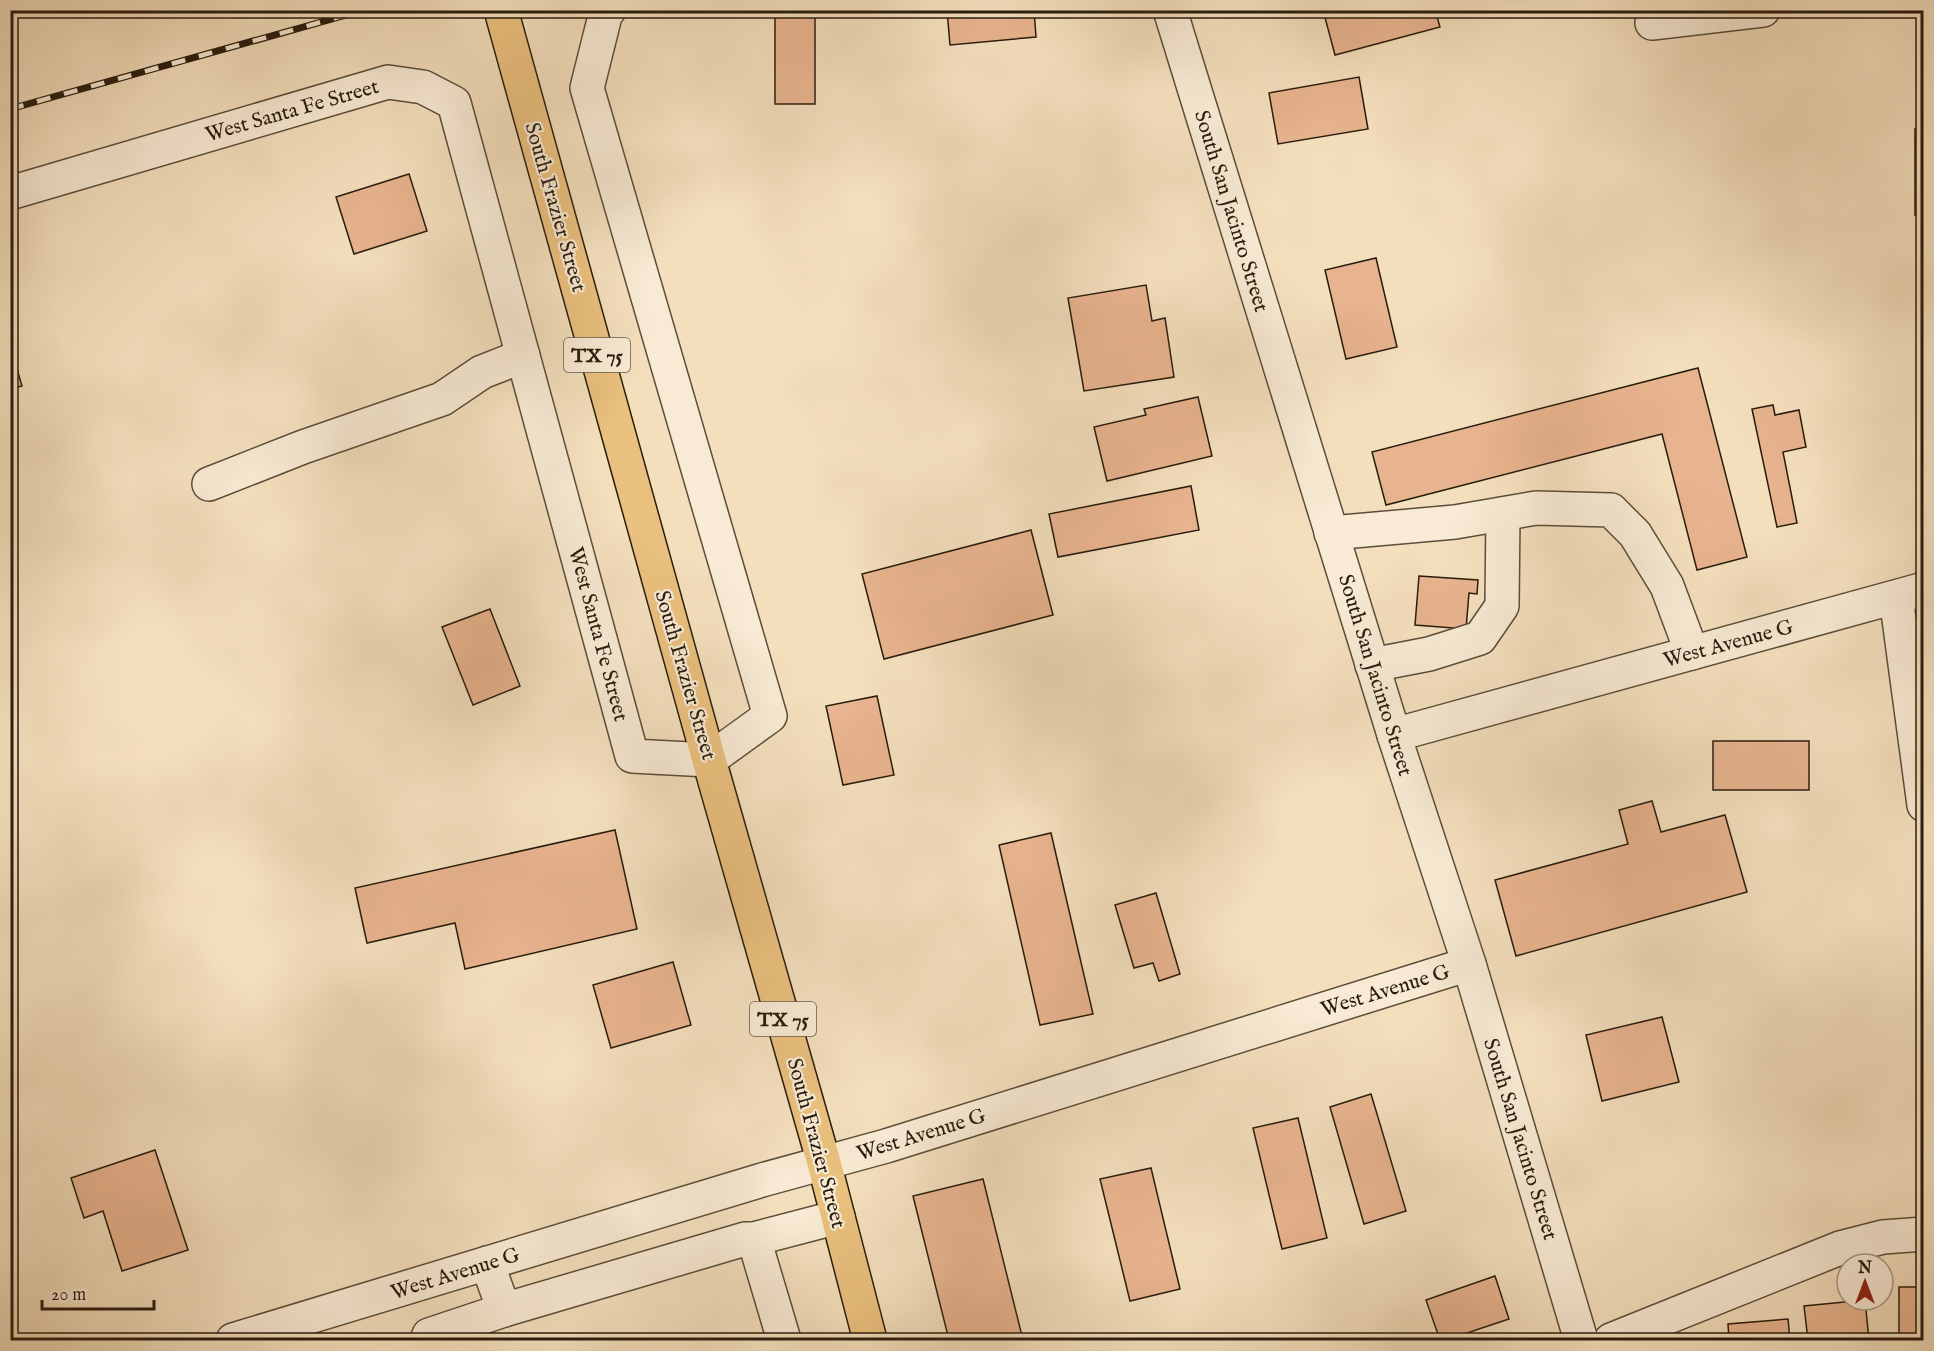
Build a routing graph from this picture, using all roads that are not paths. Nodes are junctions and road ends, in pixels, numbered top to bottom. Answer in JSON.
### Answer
{"nodes":[{"id":1,"x":501,"y":10,"type":"edge"},
{"id":2,"x":609,"y":10,"type":"edge"},
{"id":3,"x":1170,"y":10,"type":"edge"},
{"id":4,"x":1763,"y":10,"type":"edge"},
{"id":5,"x":1652,"y":23,"type":"dead end"},
{"id":6,"x":10,"y":193,"type":"edge"},
{"id":7,"x":522,"y":356,"type":"junction"},
{"id":8,"x":209,"y":484,"type":"dead end"},
{"id":9,"x":1503,"y":514,"type":"junction"},
{"id":10,"x":1331,"y":533,"type":"junction"},
{"id":11,"x":1910,"y":593,"type":"edge"},
{"id":12,"x":1692,"y":653,"type":"junction"},
{"id":13,"x":1372,"y":665,"type":"junction"},
{"id":14,"x":1394,"y":735,"type":"junction"},
{"id":15,"x":709,"y":760,"type":"junction"},
{"id":16,"x":1923,"y":806,"type":"edge"},
{"id":17,"x":1469,"y":964,"type":"junction"},
{"id":18,"x":824,"y":1163,"type":"junction"},
{"id":19,"x":838,"y":1217,"type":"junction"},
{"id":20,"x":1923,"y":1234,"type":"edge"},
{"id":21,"x":754,"y":1239,"type":"junction"},
{"id":22,"x":487,"y":1263,"type":"junction"},
{"id":23,"x":504,"y":1310,"type":"junction"},
{"id":24,"x":286,"y":1332,"type":"edge"},
{"id":25,"x":233,"y":1341,"type":"edge"},
{"id":26,"x":427,"y":1341,"type":"edge"},
{"id":27,"x":784,"y":1341,"type":"edge"},
{"id":28,"x":870,"y":1341,"type":"edge"},
{"id":29,"x":1581,"y":1341,"type":"edge"},
{"id":30,"x":1611,"y":1341,"type":"edge"}],
"edges":[{"from":1,"to":15,"type":"main road","name":"South Frazier Street","number":"TX 75"},
{"from":2,"to":15,"type":"street"},
{"from":3,"to":10,"type":"street","name":"South San Jacinto Street"},
{"from":4,"to":5,"type":"street"},
{"from":6,"to":7,"type":"street","name":"West Santa Fe Street"},
{"from":7,"to":8,"type":"street"},
{"from":7,"to":15,"type":"street","name":"West Santa Fe Street"},
{"from":9,"to":10,"type":"street"},
{"from":9,"to":12,"type":"street"},
{"from":9,"to":13,"type":"street"},
{"from":10,"to":13,"type":"street","name":"South San Jacinto Street"},
{"from":11,"to":12,"type":"street","name":"West Avenue G"},
{"from":11,"to":16,"type":"street"},
{"from":12,"to":14,"type":"street","name":"West Avenue G"},
{"from":13,"to":14,"type":"street","name":"South San Jacinto Street"},
{"from":14,"to":17,"type":"street","name":"South San Jacinto Street"},
{"from":15,"to":18,"type":"main road","name":"South Frazier Street","number":"TX 75"},
{"from":17,"to":18,"type":"street","name":"West Avenue G"},
{"from":17,"to":29,"type":"street","name":"South San Jacinto Street"},
{"from":18,"to":19,"type":"main road","name":"South Frazier Street","number":"TX 75"},
{"from":18,"to":22,"type":"street","name":"West Avenue G"},
{"from":19,"to":21,"type":"street"},
{"from":19,"to":28,"type":"main road","name":"South Frazier Street","number":"TX 75"},
{"from":20,"to":30,"type":"street"},
{"from":21,"to":23,"type":"street"},
{"from":21,"to":27,"type":"street"},
{"from":22,"to":23,"type":"street"},
{"from":22,"to":24,"type":"street","name":"West Avenue G"},
{"from":23,"to":26,"type":"street"},
{"from":24,"to":25,"type":"street","name":"West Avenue G"}]}
